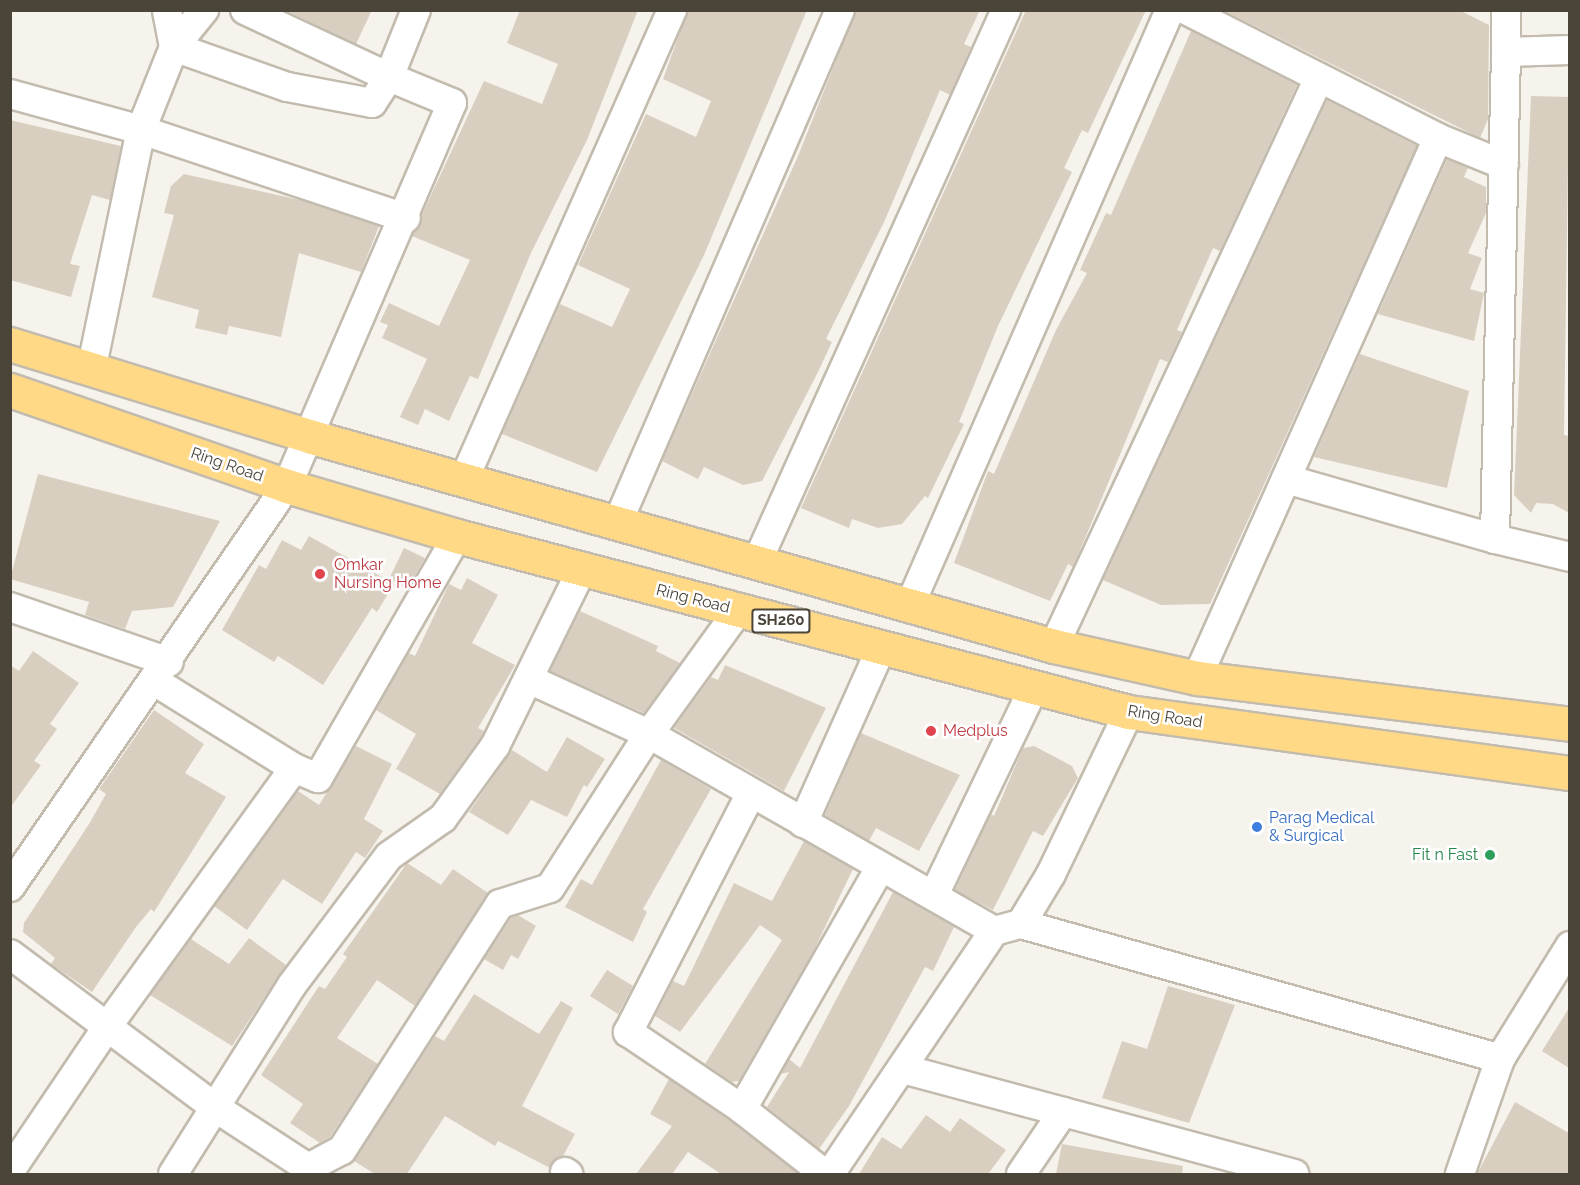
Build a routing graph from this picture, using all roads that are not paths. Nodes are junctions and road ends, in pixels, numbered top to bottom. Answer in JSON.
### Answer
{"nodes":[{"id":1,"x":167,"y":10,"type":"edge"},
{"id":2,"x":204,"y":10,"type":"edge"},
{"id":3,"x":245,"y":10,"type":"edge"},
{"id":4,"x":416,"y":10,"type":"edge"},
{"id":5,"x":672,"y":10,"type":"edge"},
{"id":6,"x":840,"y":10,"type":"edge"},
{"id":7,"x":1006,"y":10,"type":"edge"},
{"id":8,"x":1170,"y":10,"type":"edge"},
{"id":9,"x":1186,"y":10,"type":"edge"},
{"id":10,"x":1499,"y":14,"type":"edge"},
{"id":11,"x":174,"y":47,"type":"junction"},
{"id":12,"x":1569,"y":50,"type":"edge"},
{"id":13,"x":1506,"y":52,"type":"junction"},
{"id":14,"x":389,"y":77,"type":"junction"},
{"id":15,"x":1319,"y":78,"type":"junction"},
{"id":16,"x":10,"y":94,"type":"edge"},
{"id":17,"x":141,"y":130,"type":"junction"},
{"id":18,"x":1438,"y":138,"type":"junction"},
{"id":19,"x":1504,"y":165,"type":"junction"},
{"id":20,"x":406,"y":218,"type":"junction"},
{"id":21,"x":10,"y":344,"type":"edge"},
{"id":22,"x":91,"y":371,"type":"junction"},
{"id":23,"x":10,"y":390,"type":"edge"},
{"id":24,"x":312,"y":437,"type":"junction"},
{"id":25,"x":465,"y":477,"type":"junction"},
{"id":26,"x":1286,"y":479,"type":"junction"},
{"id":27,"x":287,"y":486,"type":"junction"},
{"id":28,"x":617,"y":524,"type":"junction"},
{"id":29,"x":457,"y":536,"type":"junction"},
{"id":30,"x":1496,"y":539,"type":"junction"},
{"id":31,"x":1569,"y":557,"type":"edge"},
{"id":32,"x":757,"y":562,"type":"junction"},
{"id":33,"x":581,"y":571,"type":"junction"},
{"id":34,"x":10,"y":607,"type":"edge"},
{"id":35,"x":909,"y":607,"type":"junction"},
{"id":36,"x":738,"y":611,"type":"junction"},
{"id":37,"x":882,"y":646,"type":"junction"},
{"id":38,"x":1054,"y":646,"type":"junction"},
{"id":39,"x":163,"y":672,"type":"junction"},
{"id":40,"x":1197,"y":678,"type":"junction"},
{"id":41,"x":531,"y":680,"type":"junction"},
{"id":42,"x":1034,"y":687,"type":"junction"},
{"id":43,"x":1129,"y":712,"type":"junction"},
{"id":44,"x":1569,"y":724,"type":"edge"},
{"id":45,"x":649,"y":734,"type":"junction"},
{"id":46,"x":294,"y":768,"type":"junction"},
{"id":47,"x":1569,"y":773,"type":"edge"},
{"id":48,"x":750,"y":795,"type":"junction"},
{"id":49,"x":803,"y":823,"type":"junction"},
{"id":50,"x":880,"y":868,"type":"junction"},
{"id":51,"x":14,"y":874,"type":"edge"},
{"id":52,"x":934,"y":895,"type":"junction"},
{"id":53,"x":1008,"y":927,"type":"junction"},
{"id":54,"x":1569,"y":946,"type":"edge"},
{"id":55,"x":10,"y":954,"type":"edge"},
{"id":56,"x":110,"y":1024,"type":"junction"},
{"id":57,"x":1500,"y":1059,"type":"junction"},
{"id":58,"x":903,"y":1069,"type":"junction"},
{"id":59,"x":216,"y":1108,"type":"junction"},
{"id":60,"x":742,"y":1109,"type":"junction"},
{"id":61,"x":1063,"y":1112,"type":"junction"},
{"id":62,"x":1250,"y":1169,"type":"edge"},
{"id":63,"x":10,"y":1171,"type":"edge"},
{"id":64,"x":306,"y":1171,"type":"edge"},
{"id":65,"x":173,"y":1174,"type":"edge"},
{"id":66,"x":825,"y":1174,"type":"edge"},
{"id":67,"x":830,"y":1174,"type":"edge"},
{"id":68,"x":1021,"y":1174,"type":"edge"},
{"id":69,"x":1294,"y":1174,"type":"edge"},
{"id":70,"x":1460,"y":1174,"type":"edge"}],
"edges":[{"from":1,"to":11,"type":"street"},
{"from":2,"to":11,"type":"street"},
{"from":3,"to":14,"type":"street"},
{"from":4,"to":14,"type":"street"},
{"from":5,"to":25,"type":"street"},
{"from":6,"to":28,"type":"street"},
{"from":7,"to":32,"type":"street"},
{"from":8,"to":35,"type":"street"},
{"from":9,"to":15,"type":"street"},
{"from":10,"to":13,"type":"street"},
{"from":11,"to":14,"type":"street"},
{"from":11,"to":17,"type":"street"},
{"from":12,"to":13,"type":"street"},
{"from":13,"to":19,"type":"street"},
{"from":14,"to":20,"type":"street"},
{"from":15,"to":18,"type":"street"},
{"from":15,"to":38,"type":"street"},
{"from":16,"to":17,"type":"street"},
{"from":17,"to":20,"type":"street"},
{"from":17,"to":22,"type":"street"},
{"from":18,"to":19,"type":"street"},
{"from":18,"to":26,"type":"street"},
{"from":19,"to":30,"type":"street"},
{"from":20,"to":24,"type":"street"},
{"from":21,"to":22,"type":"highway"},
{"from":22,"to":24,"type":"highway"},
{"from":23,"to":27,"type":"highway","name":"Ring Road","number":"SH260"},
{"from":24,"to":25,"type":"highway"},
{"from":24,"to":27,"type":"street"},
{"from":25,"to":28,"type":"highway"},
{"from":26,"to":30,"type":"street"},
{"from":26,"to":40,"type":"street"},
{"from":27,"to":29,"type":"highway","name":"Ring Road","number":"SH260"},
{"from":27,"to":39,"type":"street"},
{"from":28,"to":32,"type":"highway"},
{"from":29,"to":33,"type":"highway","name":"Ring Road","number":"SH260"},
{"from":29,"to":46,"type":"street"},
{"from":30,"to":31,"type":"street"},
{"from":32,"to":35,"type":"highway"},
{"from":33,"to":36,"type":"highway","name":"Ring Road","number":"SH260"},
{"from":33,"to":41,"type":"street"},
{"from":34,"to":39,"type":"street"},
{"from":35,"to":38,"type":"highway"},
{"from":36,"to":37,"type":"highway","name":"Ring Road","number":"SH260"},
{"from":36,"to":45,"type":"street"},
{"from":37,"to":42,"type":"highway","name":"Ring Road","number":"SH260"},
{"from":37,"to":49,"type":"street"},
{"from":38,"to":40,"type":"highway"},
{"from":39,"to":46,"type":"street"},
{"from":39,"to":51,"type":"street"},
{"from":40,"to":44,"type":"highway"},
{"from":41,"to":45,"type":"street"},
{"from":41,"to":59,"type":"street"},
{"from":42,"to":43,"type":"highway","name":"Ring Road","number":"SH260"},
{"from":42,"to":52,"type":"street"},
{"from":43,"to":47,"type":"highway","name":"Ring Road","number":"SH260"},
{"from":43,"to":53,"type":"street"},
{"from":45,"to":48,"type":"street"},
{"from":45,"to":64,"type":"street"},
{"from":46,"to":56,"type":"street"},
{"from":48,"to":49,"type":"street"},
{"from":48,"to":60,"type":"street"},
{"from":49,"to":50,"type":"street"},
{"from":50,"to":52,"type":"street"},
{"from":50,"to":60,"type":"street"},
{"from":52,"to":53,"type":"street"},
{"from":53,"to":57,"type":"street"},
{"from":53,"to":58,"type":"street"},
{"from":54,"to":57,"type":"street"},
{"from":55,"to":56,"type":"street"},
{"from":56,"to":59,"type":"street"},
{"from":56,"to":63,"type":"street"},
{"from":57,"to":70,"type":"street"},
{"from":58,"to":61,"type":"street"},
{"from":58,"to":67,"type":"street"},
{"from":59,"to":64,"type":"street"},
{"from":59,"to":65,"type":"street"},
{"from":60,"to":66,"type":"street"},
{"from":61,"to":62,"type":"street"},
{"from":61,"to":68,"type":"street"},
{"from":62,"to":69,"type":"street"}]}
